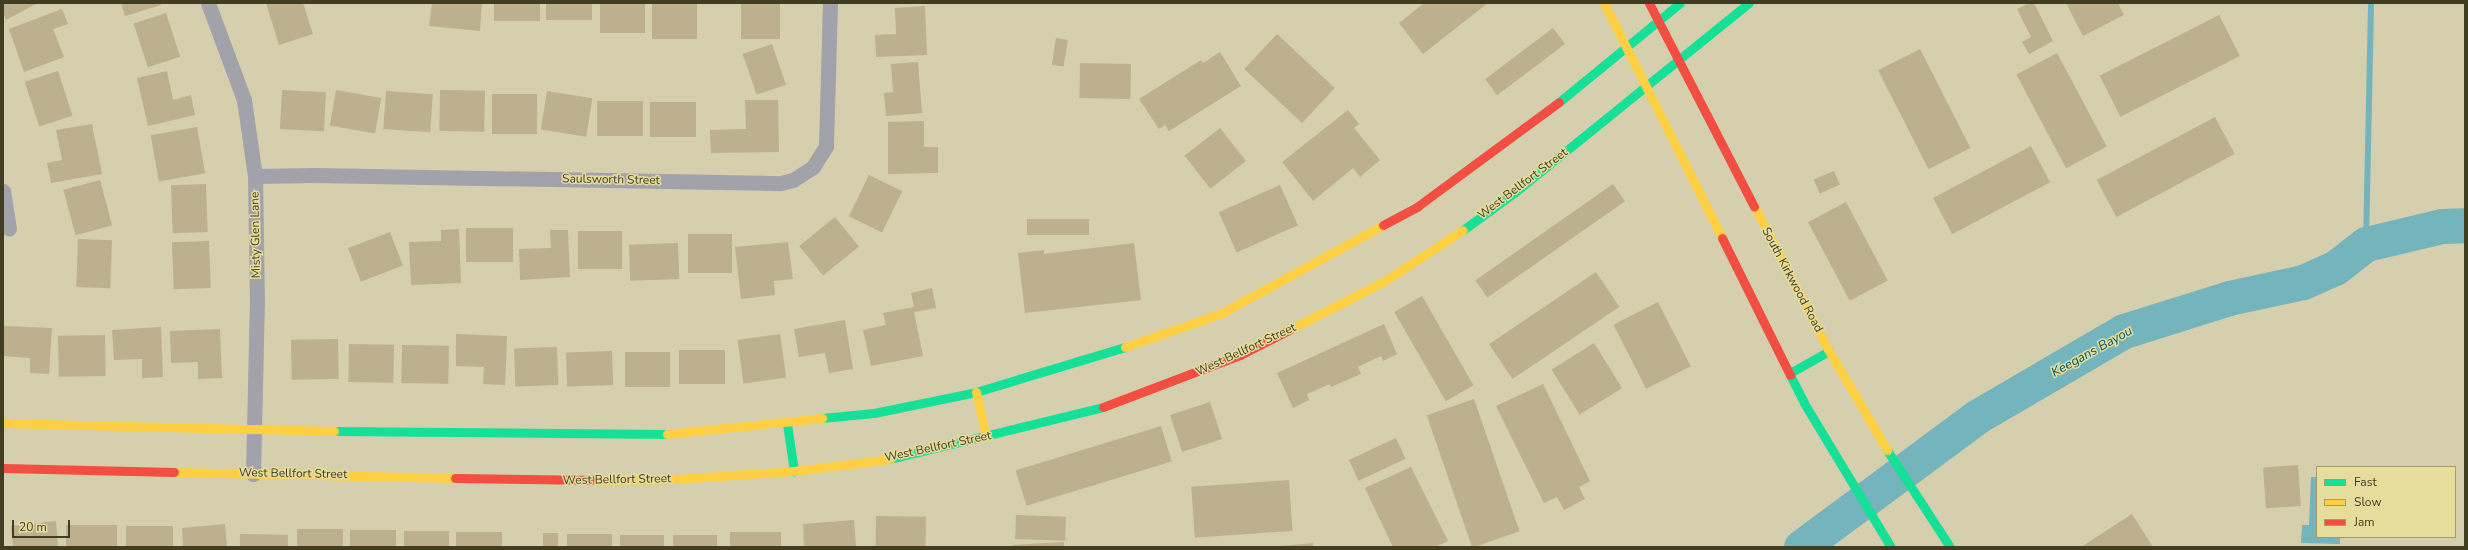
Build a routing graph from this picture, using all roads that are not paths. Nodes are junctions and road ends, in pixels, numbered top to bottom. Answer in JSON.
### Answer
{"nodes":[{"id":1,"x":208,"y":3,"type":"edge"},
{"id":2,"x":830,"y":3,"type":"edge"},
{"id":3,"x":1604,"y":3,"type":"edge"},
{"id":4,"x":1649,"y":3,"type":"edge"},
{"id":5,"x":1680,"y":3,"type":"edge"},
{"id":6,"x":1749,"y":3,"type":"edge"},
{"id":7,"x":1658,"y":21,"type":"junction"},
{"id":8,"x":1628,"y":47,"type":"junction"},
{"id":9,"x":1678,"y":61,"type":"junction"},
{"id":10,"x":1647,"y":88,"type":"junction"},
{"id":11,"x":255,"y":176,"type":"junction"},
{"id":12,"x":3,"y":191,"type":"edge"},
{"id":13,"x":9,"y":229,"type":"dead end"},
{"id":14,"x":1829,"y":350,"type":"junction"},
{"id":15,"x":1790,"y":373,"type":"junction"},
{"id":16,"x":976,"y":392,"type":"junction"},
{"id":17,"x":3,"y":424,"type":"edge"},
{"id":18,"x":787,"y":424,"type":"junction"},
{"id":19,"x":254,"y":430,"type":"junction"},
{"id":20,"x":986,"y":437,"type":"junction"},
{"id":21,"x":3,"y":468,"type":"edge"},
{"id":22,"x":794,"y":471,"type":"junction"},
{"id":23,"x":253,"y":474,"type":"junction"},
{"id":24,"x":1889,"y":545,"type":"edge"},
{"id":25,"x":1950,"y":547,"type":"edge"}],
"edges":[{"from":1,"to":11,"type":"street","name":"Misty Glen Lane"},
{"from":2,"to":11,"type":"street","name":"Saulsworth Street"},
{"from":3,"to":8,"type":"main road"},
{"from":4,"to":7,"type":"main road","name":"South Kirkwood Road"},
{"from":5,"to":7,"type":"main road"},
{"from":6,"to":9,"type":"main road","name":"West Bellfort Street"},
{"from":7,"to":8,"type":"main road"},
{"from":7,"to":9,"type":"main road","name":"South Kirkwood Road"},
{"from":8,"to":10,"type":"main road"},
{"from":8,"to":16,"type":"main road"},
{"from":9,"to":10,"type":"main road","name":"West Bellfort Street"},
{"from":9,"to":14,"type":"main road","name":"South Kirkwood Road"},
{"from":10,"to":15,"type":"main road"},
{"from":10,"to":20,"type":"main road","name":"West Bellfort Street"},
{"from":11,"to":19,"type":"street","name":"Misty Glen Lane"},
{"from":12,"to":13,"type":"street"},
{"from":14,"to":15,"type":"main road"},
{"from":14,"to":25,"type":"main road","name":"South Kirkwood Road"},
{"from":15,"to":24,"type":"main road"},
{"from":16,"to":18,"type":"main road"},
{"from":16,"to":20,"type":"main road"},
{"from":17,"to":19,"type":"main road"},
{"from":18,"to":19,"type":"main road"},
{"from":18,"to":22,"type":"main road"},
{"from":19,"to":23,"type":"street","name":"Misty Glen Lane"},
{"from":20,"to":22,"type":"main road","name":"West Bellfort Street"},
{"from":21,"to":23,"type":"main road","name":"West Bellfort Street"},
{"from":22,"to":23,"type":"main road","name":"West Bellfort Street"}]}
